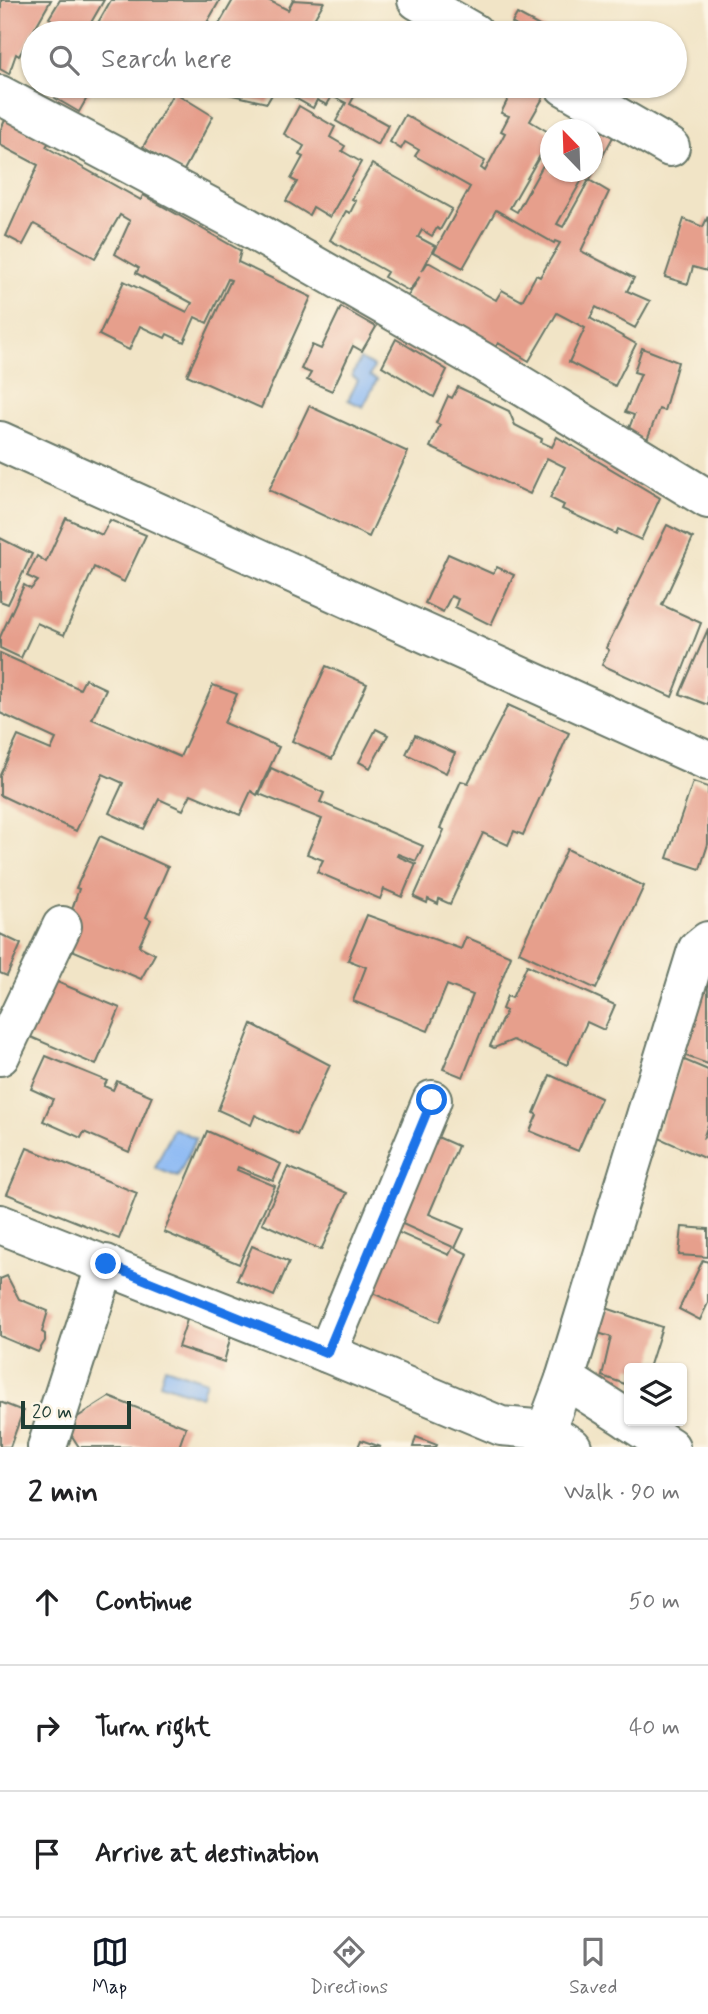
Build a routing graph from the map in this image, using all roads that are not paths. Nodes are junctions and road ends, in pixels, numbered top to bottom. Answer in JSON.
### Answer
{"nodes":[{"id":1,"x":417,"y":0,"type":"edge"},
{"id":2,"x":453,"y":21,"type":"edge"},
{"id":3,"x":0,"y":95,"type":"edge"},
{"id":4,"x":585,"y":98,"type":"edge"},
{"id":5,"x":670,"y":147,"type":"dead end"},
{"id":6,"x":0,"y":441,"type":"edge"},
{"id":7,"x":708,"y":499,"type":"edge"},
{"id":8,"x":708,"y":761,"type":"edge"},
{"id":9,"x":62,"y":926,"type":"dead end"},
{"id":10,"x":708,"y":941,"type":"edge"},
{"id":11,"x":0,"y":1056,"type":"edge"},
{"id":12,"x":432,"y":1100,"type":"dead end"},
{"id":13,"x":0,"y":1224,"type":"edge"},
{"id":14,"x":106,"y":1264,"type":"junction"},
{"id":15,"x":327,"y":1353,"type":"junction"},
{"id":16,"x":565,"y":1379,"type":"junction"},
{"id":17,"x":624,"y":1418,"type":"edge"},
{"id":18,"x":637,"y":1426,"type":"edge"},
{"id":19,"x":498,"y":1436,"type":"edge"},
{"id":20,"x":559,"y":1438,"type":"edge"},
{"id":21,"x":47,"y":1447,"type":"edge"},
{"id":22,"x":670,"y":1447,"type":"edge"}],
"edges":[{"from":1,"to":2,"type":"street"},
{"from":3,"to":7,"type":"street"},
{"from":4,"to":5,"type":"street"},
{"from":6,"to":8,"type":"street"},
{"from":9,"to":11,"type":"street"},
{"from":10,"to":16,"type":"street"},
{"from":12,"to":15,"type":"street"},
{"from":13,"to":14,"type":"street"},
{"from":14,"to":15,"type":"street"},
{"from":14,"to":21,"type":"street"},
{"from":15,"to":19,"type":"street"},
{"from":16,"to":17,"type":"street"},
{"from":16,"to":20,"type":"street"},
{"from":18,"to":22,"type":"street"},
{"from":19,"to":20,"type":"street"}]}
